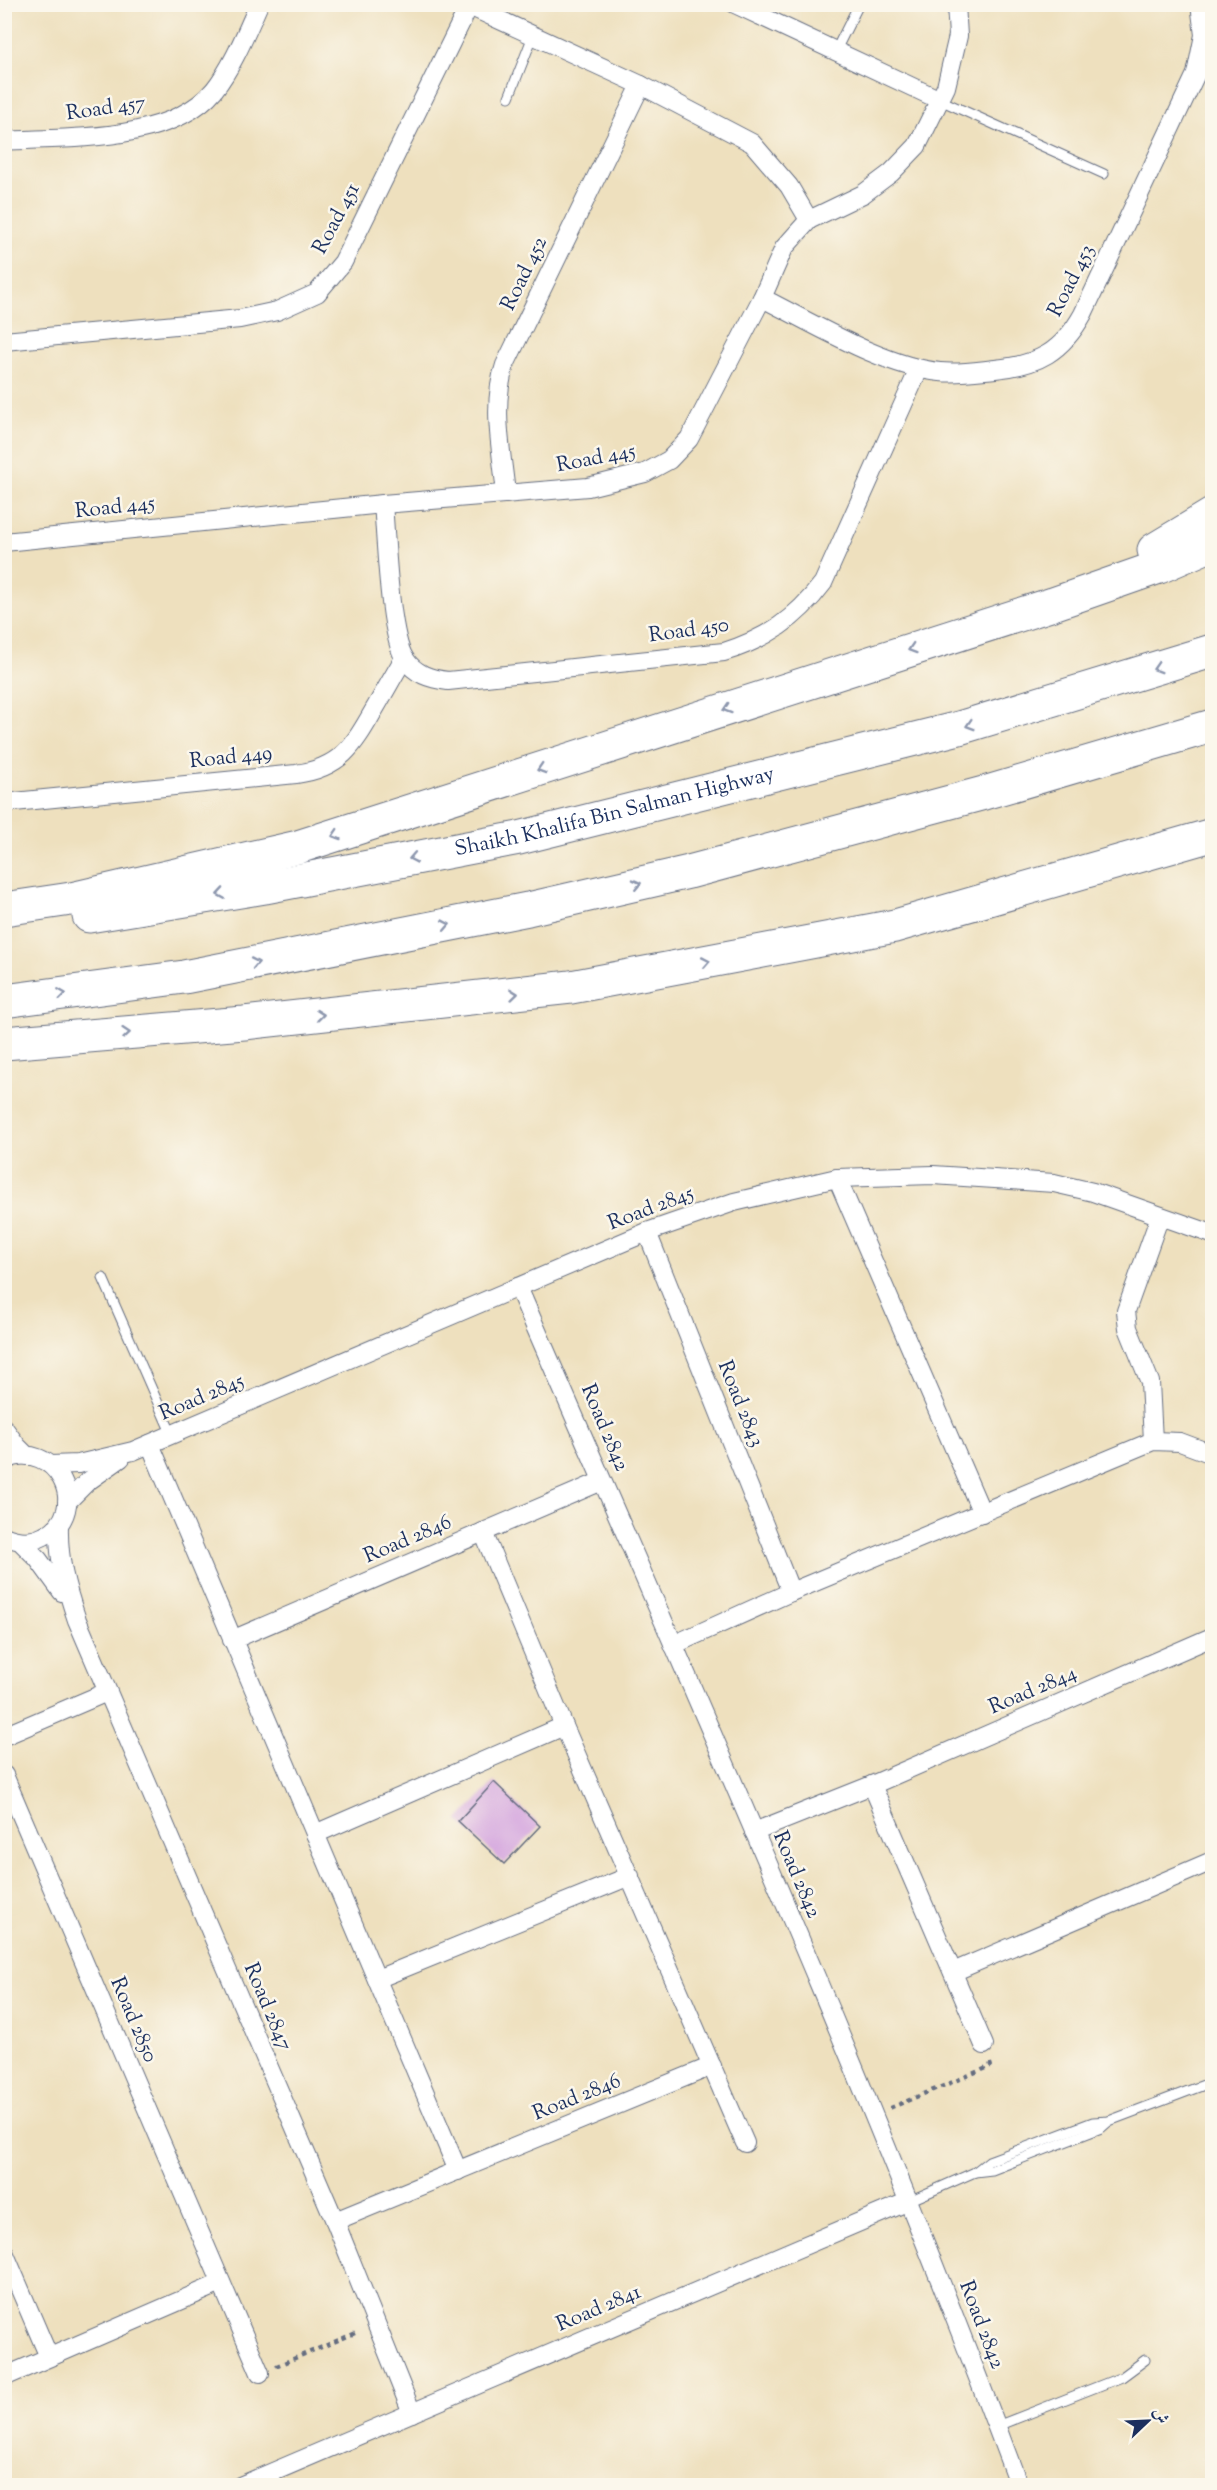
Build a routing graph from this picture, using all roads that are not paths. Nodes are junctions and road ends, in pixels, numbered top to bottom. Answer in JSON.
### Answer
{"nodes":[{"id":1,"x":259,"y":4,"type":"edge"},
{"id":2,"x":735,"y":4,"type":"edge"},
{"id":3,"x":859,"y":4,"type":"edge"},
{"id":4,"x":956,"y":4,"type":"edge"},
{"id":5,"x":1200,"y":4,"type":"edge"},
{"id":6,"x":467,"y":5,"type":"edge"},
{"id":7,"x":488,"y":9,"type":"edge"},
{"id":8,"x":533,"y":36,"type":"junction"},
{"id":9,"x":835,"y":52,"type":"junction"},
{"id":10,"x":641,"y":85,"type":"junction"},
{"id":11,"x":510,"y":97,"type":"dead end"},
{"id":12,"x":940,"y":100,"type":"junction"},
{"id":13,"x":4,"y":141,"type":"edge"},
{"id":14,"x":1104,"y":174,"type":"dead end"},
{"id":15,"x":808,"y":220,"type":"junction"},
{"id":16,"x":762,"y":298,"type":"junction"},
{"id":17,"x":4,"y":341,"type":"edge"},
{"id":18,"x":919,"y":369,"type":"junction"},
{"id":19,"x":506,"y":494,"type":"junction"},
{"id":20,"x":383,"y":504,"type":"junction"},
{"id":21,"x":1212,"y":515,"type":"edge"},
{"id":22,"x":4,"y":542,"type":"edge"},
{"id":23,"x":1212,"y":544,"type":"edge"},
{"id":24,"x":968,"y":631,"type":"junction"},
{"id":25,"x":1212,"y":651,"type":"edge"},
{"id":26,"x":404,"y":658,"type":"junction"},
{"id":27,"x":1212,"y":726,"type":"edge"},
{"id":28,"x":4,"y":802,"type":"edge"},
{"id":29,"x":1212,"y":836,"type":"edge"},
{"id":30,"x":4,"y":909,"type":"edge"},
{"id":31,"x":4,"y":930,"type":"edge"},
{"id":32,"x":4,"y":1001,"type":"edge"},
{"id":33,"x":4,"y":1043,"type":"edge"},
{"id":34,"x":837,"y":1178,"type":"junction"},
{"id":35,"x":1160,"y":1216,"type":"junction"},
{"id":36,"x":647,"y":1232,"type":"junction"},
{"id":37,"x":1212,"y":1234,"type":"edge"},
{"id":38,"x":103,"y":1278,"type":"dead end"},
{"id":39,"x":518,"y":1287,"type":"junction"},
{"id":40,"x":4,"y":1428,"type":"edge"},
{"id":41,"x":172,"y":1435,"type":"junction"},
{"id":42,"x":1153,"y":1441,"type":"junction"},
{"id":43,"x":142,"y":1448,"type":"junction"},
{"id":44,"x":1212,"y":1454,"type":"edge"},
{"id":45,"x":27,"y":1456,"type":"junction"},
{"id":46,"x":4,"y":1461,"type":"edge"},
{"id":47,"x":51,"y":1465,"type":"junction"},
{"id":48,"x":602,"y":1481,"type":"junction"},
{"id":49,"x":67,"y":1502,"type":"junction"},
{"id":50,"x":982,"y":1513,"type":"junction"},
{"id":51,"x":59,"y":1526,"type":"junction"},
{"id":52,"x":483,"y":1532,"type":"junction"},
{"id":53,"x":13,"y":1539,"type":"edge"},
{"id":54,"x":791,"y":1592,"type":"junction"},
{"id":55,"x":77,"y":1620,"type":"junction"},
{"id":56,"x":1212,"y":1637,"type":"edge"},
{"id":57,"x":232,"y":1640,"type":"junction"},
{"id":58,"x":672,"y":1645,"type":"junction"},
{"id":59,"x":107,"y":1692,"type":"junction"},
{"id":60,"x":564,"y":1726,"type":"junction"},
{"id":61,"x":4,"y":1736,"type":"edge"},
{"id":62,"x":4,"y":1775,"type":"edge"},
{"id":63,"x":872,"y":1785,"type":"junction"},
{"id":64,"x":754,"y":1832,"type":"junction"},
{"id":65,"x":315,"y":1834,"type":"junction"},
{"id":66,"x":1212,"y":1861,"type":"edge"},
{"id":67,"x":630,"y":1876,"type":"junction"},
{"id":68,"x":953,"y":1972,"type":"junction"},
{"id":69,"x":377,"y":1979,"type":"junction"},
{"id":70,"x":984,"y":2045,"type":"road end"},
{"id":71,"x":712,"y":2066,"type":"junction"},
{"id":72,"x":1212,"y":2082,"type":"edge"},
{"id":73,"x":745,"y":2143,"type":"dead end"},
{"id":74,"x":458,"y":2171,"type":"junction"},
{"id":75,"x":909,"y":2201,"type":"junction"},
{"id":76,"x":335,"y":2221,"type":"junction"},
{"id":77,"x":4,"y":2252,"type":"edge"},
{"id":78,"x":221,"y":2283,"type":"junction"},
{"id":79,"x":49,"y":2357,"type":"junction"},
{"id":80,"x":1145,"y":2360,"type":"dead end"},
{"id":81,"x":260,"y":2373,"type":"road end"},
{"id":82,"x":4,"y":2377,"type":"edge"},
{"id":83,"x":412,"y":2413,"type":"junction"},
{"id":84,"x":997,"y":2426,"type":"junction"},
{"id":85,"x":240,"y":2486,"type":"edge"},
{"id":86,"x":1019,"y":2486,"type":"edge"}],
"edges":[{"from":1,"to":13,"type":"street","name":"Road 457"},
{"from":2,"to":9,"type":"street"},
{"from":3,"to":9,"type":"lane"},
{"from":4,"to":12,"type":"street","name":"Road 445"},
{"from":5,"to":18,"type":"street","name":"Road 453"},
{"from":6,"to":7,"type":"street"},
{"from":6,"to":17,"type":"street","name":"Road 451"},
{"from":7,"to":8,"type":"street"},
{"from":8,"to":10,"type":"street"},
{"from":8,"to":11,"type":"lane"},
{"from":9,"to":12,"type":"street"},
{"from":10,"to":15,"type":"street"},
{"from":10,"to":19,"type":"street","name":"Road 452"},
{"from":12,"to":14,"type":"lane"},
{"from":12,"to":15,"type":"street","name":"Road 445"},
{"from":15,"to":16,"type":"street","name":"Road 445"},
{"from":16,"to":18,"type":"street","name":"Road 453"},
{"from":16,"to":19,"type":"street","name":"Road 445"},
{"from":18,"to":26,"type":"street","name":"Road 450"},
{"from":19,"to":20,"type":"street","name":"Road 445"},
{"from":20,"to":22,"type":"street","name":"Road 445"},
{"from":20,"to":26,"type":"street"},
{"from":21,"to":24,"type":"highway"},
{"from":23,"to":24,"type":"highway"},
{"from":24,"to":30,"type":"highway","one_way":true},
{"from":25,"to":31,"type":"highway","name":"Shaikh Khalifa Bin Salman Highway","one_way":true},
{"from":26,"to":28,"type":"street","name":"Road 449"},
{"from":32,"to":27,"type":"highway","one_way":true},
{"from":33,"to":29,"type":"highway","one_way":true},
{"from":34,"to":35,"type":"street","name":"Road 2845"},
{"from":34,"to":36,"type":"street","name":"Road 2845"},
{"from":34,"to":50,"type":"street"},
{"from":35,"to":37,"type":"street","name":"Road 2845"},
{"from":35,"to":42,"type":"street"},
{"from":36,"to":39,"type":"street","name":"Road 2845"},
{"from":36,"to":54,"type":"street","name":"Road 2843"},
{"from":38,"to":41,"type":"lane"},
{"from":39,"to":41,"type":"street","name":"Road 2845"},
{"from":39,"to":48,"type":"street","name":"Road 2842"},
{"from":40,"to":45,"type":"street"},
{"from":41,"to":43,"type":"street","name":"Road 2845"},
{"from":42,"to":44,"type":"street"},
{"from":42,"to":50,"type":"street"},
{"from":43,"to":47,"type":"street","name":"Road 2845"},
{"from":43,"to":49,"type":"street","name":"Road 2845"},
{"from":43,"to":57,"type":"street"},
{"from":45,"to":46,"type":"street"},
{"from":45,"to":47,"type":"street"},
{"from":47,"to":49,"type":"street"},
{"from":48,"to":52,"type":"street","name":"Road 2846"},
{"from":48,"to":58,"type":"street","name":"Road 2842"},
{"from":49,"to":51,"type":"street","name":"Road 2847"},
{"from":50,"to":54,"type":"street"},
{"from":51,"to":53,"type":"street"},
{"from":51,"to":55,"type":"street","name":"Road 2847"},
{"from":52,"to":57,"type":"street","name":"Road 2846"},
{"from":52,"to":60,"type":"street"},
{"from":53,"to":55,"type":"street","name":"Road 2847"},
{"from":54,"to":58,"type":"street"},
{"from":55,"to":59,"type":"street","name":"Road 2847"},
{"from":56,"to":63,"type":"street","name":"Road 2844"},
{"from":57,"to":65,"type":"street"},
{"from":58,"to":64,"type":"street","name":"Road 2842"},
{"from":59,"to":61,"type":"street"},
{"from":59,"to":76,"type":"street","name":"Road 2847"},
{"from":60,"to":65,"type":"street"},
{"from":60,"to":67,"type":"street"},
{"from":62,"to":78,"type":"street","name":"Road 2850"},
{"from":63,"to":64,"type":"street","name":"Road 2844"},
{"from":63,"to":68,"type":"street"},
{"from":64,"to":75,"type":"street","name":"Road 2842"},
{"from":65,"to":69,"type":"street"},
{"from":66,"to":68,"type":"street"},
{"from":67,"to":69,"type":"street"},
{"from":67,"to":71,"type":"street"},
{"from":68,"to":70,"type":"street"},
{"from":69,"to":74,"type":"street"},
{"from":71,"to":73,"type":"street"},
{"from":71,"to":74,"type":"street","name":"Road 2846"},
{"from":72,"to":75,"type":"lane","name":"Road 2841"},
{"from":74,"to":76,"type":"street","name":"Road 2846"},
{"from":75,"to":83,"type":"street","name":"Road 2841"},
{"from":75,"to":84,"type":"street","name":"Road 2842"},
{"from":76,"to":83,"type":"street","name":"Road 2847"},
{"from":77,"to":79,"type":"street"},
{"from":78,"to":79,"type":"street"},
{"from":78,"to":81,"type":"street","name":"Road 2850"},
{"from":79,"to":82,"type":"street"},
{"from":80,"to":84,"type":"lane"},
{"from":83,"to":85,"type":"street","name":"Road 2841"},
{"from":84,"to":86,"type":"street","name":"Road 2842"}]}
